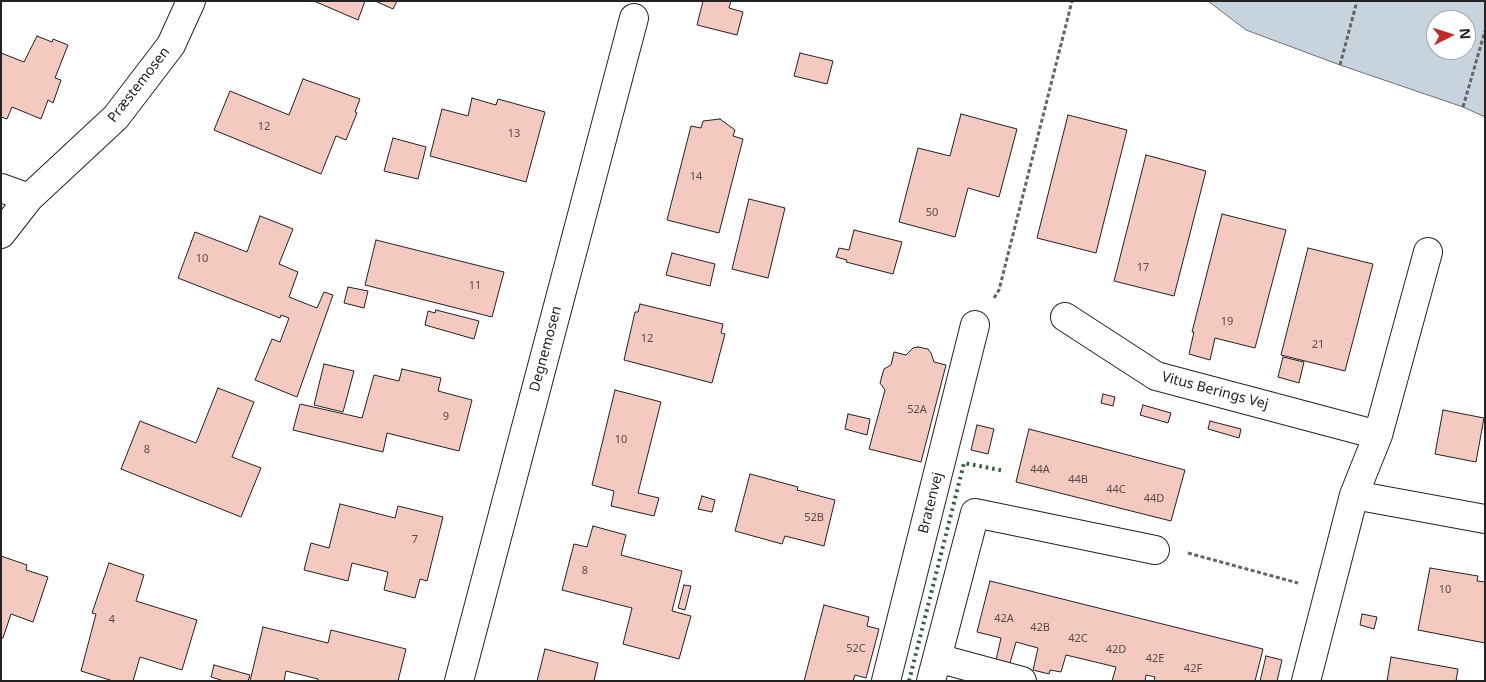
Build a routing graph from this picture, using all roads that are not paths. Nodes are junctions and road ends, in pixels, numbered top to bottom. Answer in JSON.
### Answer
{"nodes":[{"id":1,"x":191,"y":1,"type":"edge"},
{"id":2,"x":634,"y":18,"type":"dead end"},
{"id":3,"x":1,"y":188,"type":"edge"},
{"id":4,"x":29,"y":198,"type":"junction"},
{"id":5,"x":1,"y":234,"type":"edge"},
{"id":6,"x":1428,"y":252,"type":"dead end"},
{"id":7,"x":1065,"y":317,"type":"dead end"},
{"id":8,"x":975,"y":325,"type":"road end"},
{"id":9,"x":1378,"y":435,"type":"junction"},
{"id":10,"x":1354,"y":495,"type":"junction"},
{"id":11,"x":1485,"y":519,"type":"edge"},
{"id":12,"x":1155,"y":550,"type":"road end"},
{"id":13,"x":934,"y":670,"type":"edge"},
{"id":14,"x":458,"y":681,"type":"edge"},
{"id":15,"x":886,"y":681,"type":"edge"},
{"id":16,"x":1022,"y":681,"type":"edge"},
{"id":17,"x":1306,"y":681,"type":"edge"}],
"edges":[{"from":1,"to":4,"type":"street","name":"Præstemosen"},
{"from":2,"to":14,"type":"street","name":"Degnemosen"},
{"from":3,"to":4,"type":"street"},
{"from":4,"to":5,"type":"street","name":"Præstemosen"},
{"from":6,"to":9,"type":"street"},
{"from":7,"to":9,"type":"street","name":"Vitus Berings Vej"},
{"from":8,"to":15,"type":"street","name":"Bratenvej"},
{"from":9,"to":10,"type":"street"},
{"from":10,"to":11,"type":"street"},
{"from":10,"to":17,"type":"street"},
{"from":12,"to":13,"type":"street"},
{"from":13,"to":16,"type":"street"}]}
